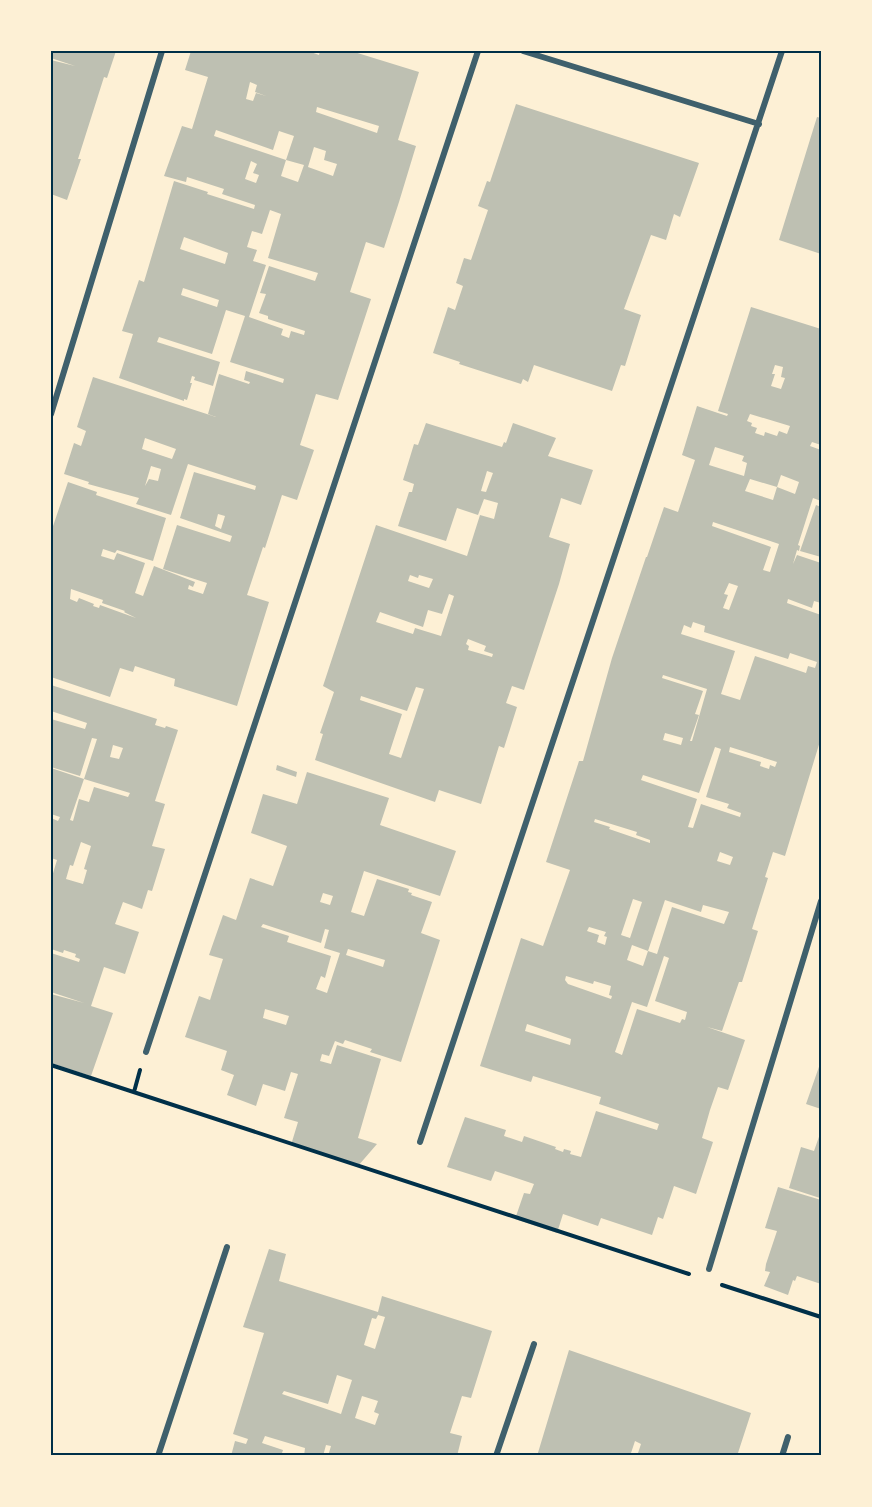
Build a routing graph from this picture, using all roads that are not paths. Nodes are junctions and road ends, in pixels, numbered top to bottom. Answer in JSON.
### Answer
{"nodes":[{"id":1,"x":162,"y":51,"type":"edge"},
{"id":2,"x":478,"y":51,"type":"edge"},
{"id":3,"x":523,"y":51,"type":"edge"},
{"id":4,"x":782,"y":51,"type":"edge"},
{"id":5,"x":759,"y":124,"type":"junction"},
{"id":6,"x":51,"y":414,"type":"edge"},
{"id":7,"x":821,"y":901,"type":"edge"},
{"id":8,"x":146,"y":1052,"type":"dead end"},
{"id":9,"x":420,"y":1142,"type":"dead end"},
{"id":10,"x":227,"y":1247,"type":"dead end"},
{"id":11,"x":709,"y":1269,"type":"dead end"},
{"id":12,"x":534,"y":1344,"type":"dead end"},
{"id":13,"x":788,"y":1437,"type":"dead end"},
{"id":14,"x":158,"y":1456,"type":"edge"},
{"id":15,"x":496,"y":1456,"type":"edge"},
{"id":16,"x":782,"y":1456,"type":"edge"}],
"edges":[{"from":1,"to":6,"type":"street"},
{"from":2,"to":8,"type":"street"},
{"from":3,"to":5,"type":"street"},
{"from":4,"to":5,"type":"street"},
{"from":5,"to":9,"type":"street"},
{"from":7,"to":11,"type":"street"},
{"from":10,"to":14,"type":"street"},
{"from":12,"to":15,"type":"street"},
{"from":13,"to":16,"type":"street"}]}
